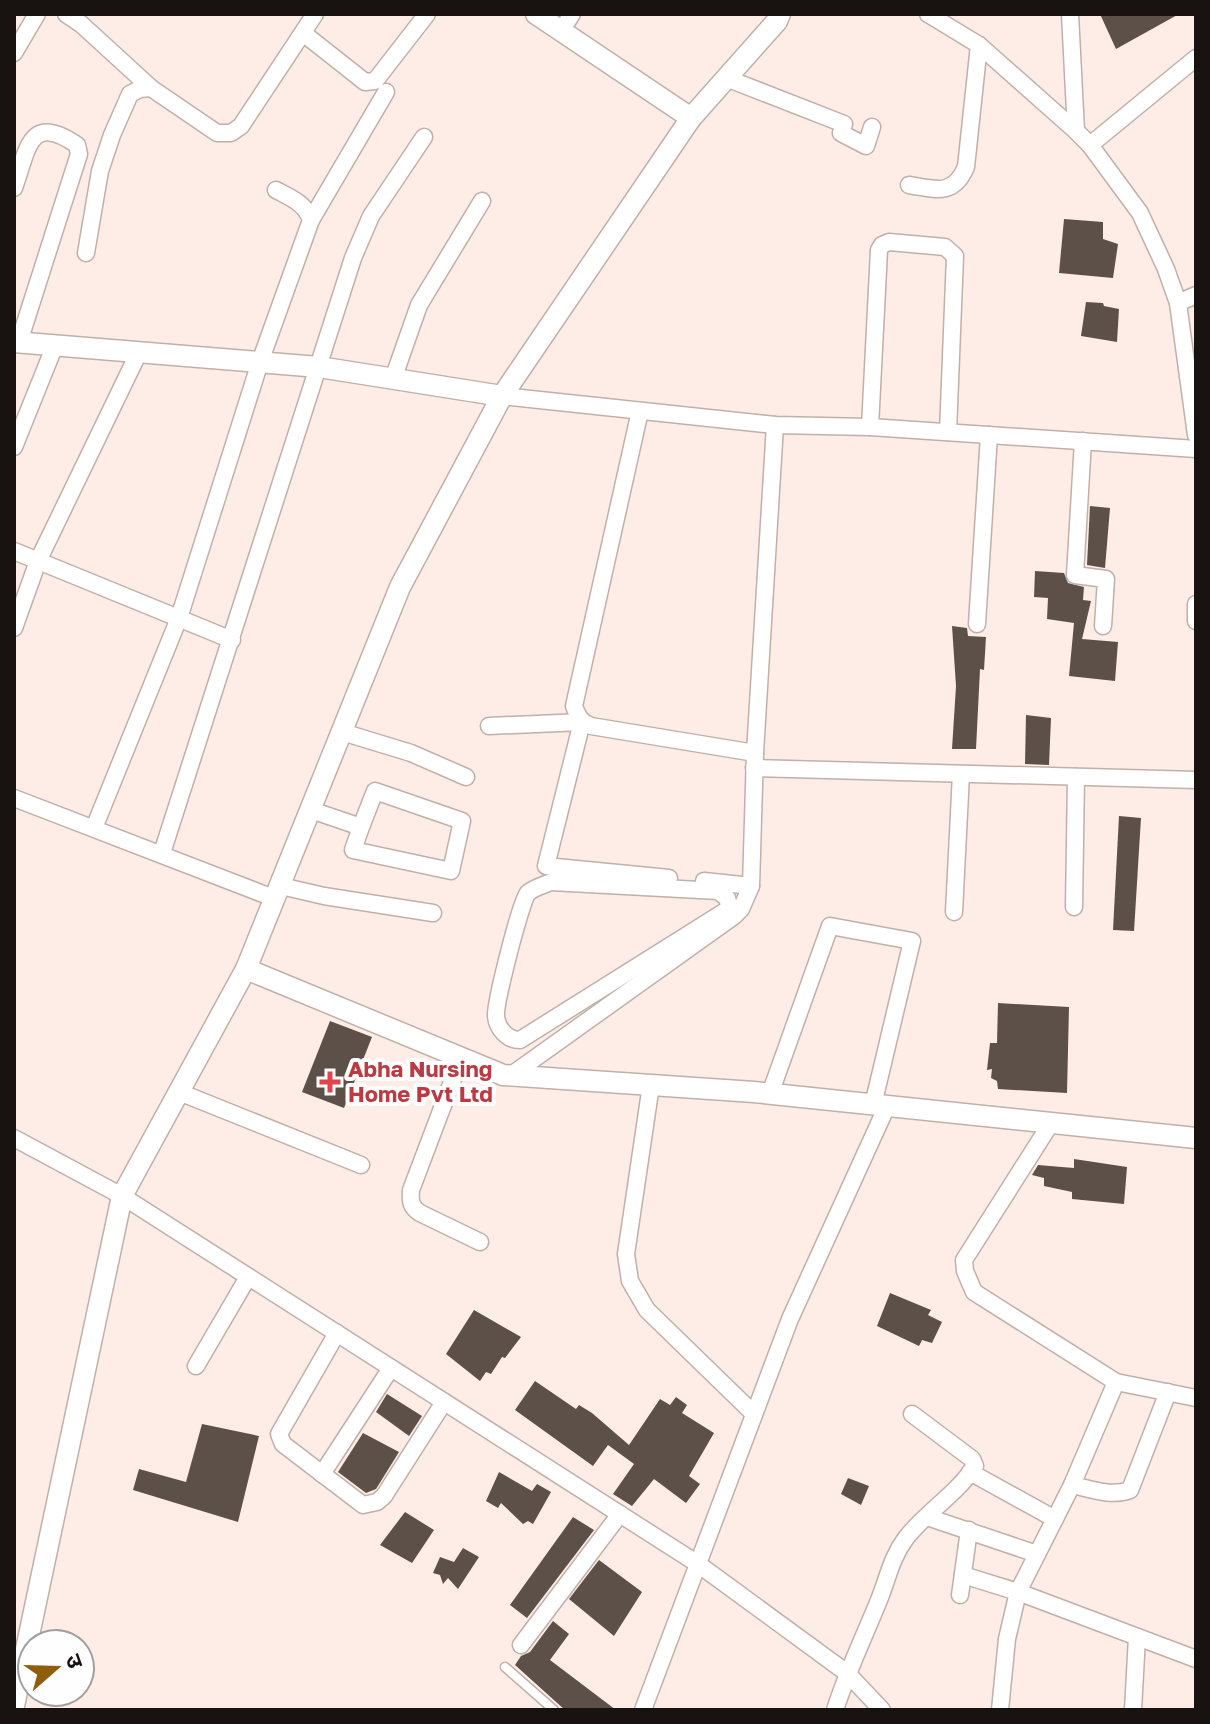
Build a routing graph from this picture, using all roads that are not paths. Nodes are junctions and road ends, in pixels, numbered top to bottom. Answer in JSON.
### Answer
{"nodes":[{"id":1,"x":37,"y":14,"type":"edge"},
{"id":2,"x":66,"y":14,"type":"edge"},
{"id":3,"x":315,"y":14,"type":"edge"},
{"id":4,"x":427,"y":14,"type":"edge"},
{"id":5,"x":536,"y":14,"type":"edge"},
{"id":6,"x":780,"y":14,"type":"edge"},
{"id":7,"x":928,"y":14,"type":"edge"},
{"id":8,"x":1070,"y":14,"type":"edge"},
{"id":9,"x":566,"y":22,"type":"edge"},
{"id":10,"x":303,"y":33,"type":"junction"},
{"id":11,"x":979,"y":45,"type":"junction"},
{"id":12,"x":14,"y":53,"type":"edge"},
{"id":13,"x":1196,"y":58,"type":"edge"},
{"id":14,"x":726,"y":78,"type":"junction"},
{"id":15,"x":151,"y":88,"type":"junction"},
{"id":16,"x":386,"y":92,"type":"dead end"},
{"id":17,"x":691,"y":118,"type":"junction"},
{"id":18,"x":872,"y":127,"type":"dead end"},
{"id":19,"x":1076,"y":131,"type":"junction"},
{"id":20,"x":424,"y":137,"type":"dead end"},
{"id":21,"x":1090,"y":145,"type":"junction"},
{"id":22,"x":909,"y":185,"type":"dead end"},
{"id":23,"x":14,"y":188,"type":"edge"},
{"id":24,"x":276,"y":190,"type":"dead end"},
{"id":25,"x":482,"y":201,"type":"dead end"},
{"id":26,"x":311,"y":220,"type":"junction"},
{"id":27,"x":86,"y":253,"type":"dead end"},
{"id":28,"x":1196,"y":295,"type":"edge"},
{"id":29,"x":1178,"y":303,"type":"junction"},
{"id":30,"x":16,"y":342,"type":"edge"},
{"id":31,"x":55,"y":345,"type":"junction"},
{"id":32,"x":139,"y":352,"type":"junction"},
{"id":33,"x":260,"y":362,"type":"junction"},
{"id":34,"x":1191,"y":362,"type":"edge"},
{"id":35,"x":319,"y":367,"type":"junction"},
{"id":36,"x":393,"y":379,"type":"junction"},
{"id":37,"x":502,"y":396,"type":"junction"},
{"id":38,"x":640,"y":411,"type":"junction"},
{"id":39,"x":775,"y":425,"type":"junction"},
{"id":40,"x":870,"y":427,"type":"junction"},
{"id":41,"x":948,"y":432,"type":"junction"},
{"id":42,"x":989,"y":435,"type":"junction"},
{"id":43,"x":1196,"y":435,"type":"edge"},
{"id":44,"x":1083,"y":441,"type":"junction"},
{"id":45,"x":14,"y":447,"type":"edge"},
{"id":46,"x":1196,"y":449,"type":"edge"},
{"id":47,"x":14,"y":551,"type":"edge"},
{"id":48,"x":38,"y":561,"type":"junction"},
{"id":49,"x":1196,"y":604,"type":"edge"},
{"id":50,"x":179,"y":618,"type":"junction"},
{"id":51,"x":1196,"y":621,"type":"edge"},
{"id":52,"x":977,"y":624,"type":"dead end"},
{"id":53,"x":1103,"y":626,"type":"dead end"},
{"id":54,"x":14,"y":628,"type":"edge"},
{"id":55,"x":232,"y":640,"type":"junction"},
{"id":56,"x":582,"y":722,"type":"junction"},
{"id":57,"x":489,"y":726,"type":"dead end"},
{"id":58,"x":342,"y":732,"type":"junction"},
{"id":59,"x":755,"y":760,"type":"junction"},
{"id":60,"x":961,"y":774,"type":"junction"},
{"id":61,"x":466,"y":777,"type":"dead end"},
{"id":62,"x":1076,"y":777,"type":"junction"},
{"id":63,"x":1196,"y":780,"type":"edge"},
{"id":64,"x":14,"y":798,"type":"edge"},
{"id":65,"x":311,"y":810,"type":"junction"},
{"id":66,"x":361,"y":827,"type":"junction"},
{"id":67,"x":94,"y":828,"type":"junction"},
{"id":68,"x":162,"y":853,"type":"junction"},
{"id":69,"x":751,"y":886,"type":"junction"},
{"id":70,"x":279,"y":892,"type":"junction"},
{"id":71,"x":1074,"y":907,"type":"dead end"},
{"id":72,"x":954,"y":912,"type":"dead end"},
{"id":73,"x":433,"y":913,"type":"dead end"},
{"id":74,"x":246,"y":969,"type":"junction"},
{"id":75,"x":630,"y":981,"type":"junction"},
{"id":76,"x":461,"y":1058,"type":"junction"},
{"id":77,"x":510,"y":1076,"type":"junction"},
{"id":78,"x":651,"y":1085,"type":"junction"},
{"id":79,"x":179,"y":1092,"type":"junction"},
{"id":80,"x":770,"y":1094,"type":"junction"},
{"id":81,"x":880,"y":1105,"type":"junction"},
{"id":82,"x":1051,"y":1123,"type":"junction"},
{"id":83,"x":14,"y":1138,"type":"edge"},
{"id":84,"x":1196,"y":1138,"type":"edge"},
{"id":85,"x":361,"y":1165,"type":"dead end"},
{"id":86,"x":122,"y":1196,"type":"junction"},
{"id":87,"x":480,"y":1242,"type":"dead end"},
{"id":88,"x":248,"y":1277,"type":"junction"},
{"id":89,"x":337,"y":1333,"type":"junction"},
{"id":90,"x":196,"y":1366,"type":"dead end"},
{"id":91,"x":391,"y":1368,"type":"junction"},
{"id":92,"x":1116,"y":1382,"type":"junction"},
{"id":93,"x":1168,"y":1392,"type":"junction"},
{"id":94,"x":1196,"y":1398,"type":"edge"},
{"id":95,"x":444,"y":1402,"type":"junction"},
{"id":96,"x":754,"y":1414,"type":"junction"},
{"id":97,"x":912,"y":1414,"type":"dead end"},
{"id":98,"x":970,"y":1472,"type":"junction"},
{"id":99,"x":322,"y":1474,"type":"junction"},
{"id":100,"x":1072,"y":1485,"type":"junction"},
{"id":101,"x":620,"y":1514,"type":"junction"},
{"id":102,"x":927,"y":1517,"type":"junction"},
{"id":103,"x":1055,"y":1519,"type":"junction"},
{"id":104,"x":969,"y":1530,"type":"junction"},
{"id":105,"x":1037,"y":1554,"type":"junction"},
{"id":106,"x":698,"y":1564,"type":"junction"},
{"id":107,"x":963,"y":1575,"type":"junction"},
{"id":108,"x":1018,"y":1592,"type":"junction"},
{"id":109,"x":960,"y":1595,"type":"dead end"},
{"id":110,"x":1137,"y":1637,"type":"junction"},
{"id":111,"x":521,"y":1645,"type":"dead end"},
{"id":112,"x":1196,"y":1659,"type":"edge"},
{"id":113,"x":505,"y":1667,"type":"dead end"},
{"id":114,"x":847,"y":1673,"type":"junction"},
{"id":115,"x":14,"y":1706,"type":"edge"},
{"id":116,"x":554,"y":1710,"type":"edge"},
{"id":117,"x":643,"y":1710,"type":"edge"},
{"id":118,"x":835,"y":1710,"type":"edge"},
{"id":119,"x":882,"y":1710,"type":"edge"},
{"id":120,"x":1000,"y":1710,"type":"edge"},
{"id":121,"x":1133,"y":1710,"type":"edge"}],
"edges":[{"from":1,"to":12,"type":"street"},
{"from":2,"to":15,"type":"street"},
{"from":3,"to":10,"type":"street"},
{"from":4,"to":10,"type":"street"},
{"from":5,"to":9,"type":"street"},
{"from":6,"to":14,"type":"street"},
{"from":7,"to":11,"type":"street"},
{"from":8,"to":19,"type":"street"},
{"from":9,"to":17,"type":"street"},
{"from":10,"to":15,"type":"street"},
{"from":11,"to":19,"type":"street"},
{"from":11,"to":22,"type":"street"},
{"from":13,"to":21,"type":"street"},
{"from":14,"to":17,"type":"street"},
{"from":14,"to":18,"type":"street"},
{"from":15,"to":27,"type":"street"},
{"from":16,"to":26,"type":"street"},
{"from":17,"to":37,"type":"street"},
{"from":19,"to":21,"type":"street"},
{"from":20,"to":35,"type":"street"},
{"from":21,"to":29,"type":"street"},
{"from":23,"to":30,"type":"street"},
{"from":24,"to":26,"type":"street"},
{"from":25,"to":36,"type":"street"},
{"from":26,"to":33,"type":"street"},
{"from":28,"to":29,"type":"street"},
{"from":29,"to":34,"type":"street"},
{"from":30,"to":31,"type":"street"},
{"from":31,"to":32,"type":"street"},
{"from":31,"to":45,"type":"street"},
{"from":32,"to":33,"type":"street"},
{"from":32,"to":48,"type":"street"},
{"from":33,"to":35,"type":"street"},
{"from":33,"to":50,"type":"street"},
{"from":34,"to":43,"type":"street"},
{"from":35,"to":36,"type":"street"},
{"from":35,"to":55,"type":"street"},
{"from":36,"to":37,"type":"street"},
{"from":37,"to":38,"type":"street"},
{"from":37,"to":58,"type":"street"},
{"from":38,"to":39,"type":"street"},
{"from":38,"to":56,"type":"street"},
{"from":39,"to":40,"type":"street"},
{"from":39,"to":59,"type":"street"},
{"from":40,"to":41,"type":"street"},
{"from":40,"to":41,"type":"street"},
{"from":41,"to":42,"type":"street"},
{"from":42,"to":44,"type":"street"},
{"from":42,"to":52,"type":"street"},
{"from":44,"to":46,"type":"street"},
{"from":44,"to":53,"type":"street"},
{"from":47,"to":48,"type":"street"},
{"from":48,"to":50,"type":"street"},
{"from":48,"to":54,"type":"street"},
{"from":49,"to":51,"type":"street"},
{"from":50,"to":55,"type":"street"},
{"from":50,"to":67,"type":"street"},
{"from":55,"to":68,"type":"street"},
{"from":56,"to":57,"type":"street"},
{"from":56,"to":59,"type":"street"},
{"from":56,"to":69,"type":"street"},
{"from":58,"to":61,"type":"street"},
{"from":58,"to":65,"type":"street"},
{"from":59,"to":60,"type":"street"},
{"from":59,"to":69,"type":"street"},
{"from":60,"to":62,"type":"street"},
{"from":60,"to":72,"type":"street"},
{"from":62,"to":63,"type":"street"},
{"from":62,"to":71,"type":"street"},
{"from":64,"to":67,"type":"street"},
{"from":65,"to":66,"type":"street"},
{"from":65,"to":70,"type":"street"},
{"from":66,"to":66,"type":"street"},
{"from":67,"to":68,"type":"street"},
{"from":68,"to":70,"type":"street"},
{"from":69,"to":75,"type":"street"},
{"from":70,"to":73,"type":"street"},
{"from":70,"to":74,"type":"street"},
{"from":74,"to":76,"type":"street"},
{"from":74,"to":79,"type":"street"},
{"from":75,"to":75,"type":"street"},
{"from":75,"to":77,"type":"street"},
{"from":76,"to":77,"type":"street"},
{"from":76,"to":87,"type":"street"},
{"from":77,"to":78,"type":"street"},
{"from":78,"to":80,"type":"street"},
{"from":78,"to":96,"type":"street"},
{"from":79,"to":85,"type":"street"},
{"from":79,"to":86,"type":"street"},
{"from":80,"to":81,"type":"street"},
{"from":80,"to":81,"type":"street"},
{"from":81,"to":82,"type":"street"},
{"from":81,"to":96,"type":"street"},
{"from":82,"to":84,"type":"street"},
{"from":82,"to":92,"type":"street"},
{"from":83,"to":86,"type":"street"},
{"from":86,"to":88,"type":"street"},
{"from":86,"to":115,"type":"street"},
{"from":88,"to":89,"type":"street"},
{"from":88,"to":90,"type":"street"},
{"from":89,"to":91,"type":"street"},
{"from":89,"to":99,"type":"street"},
{"from":91,"to":95,"type":"street"},
{"from":91,"to":99,"type":"street"},
{"from":92,"to":93,"type":"street"},
{"from":92,"to":100,"type":"street"},
{"from":93,"to":94,"type":"street"},
{"from":93,"to":100,"type":"street"},
{"from":95,"to":99,"type":"street"},
{"from":95,"to":101,"type":"street"},
{"from":96,"to":106,"type":"street"},
{"from":97,"to":98,"type":"street"},
{"from":98,"to":102,"type":"street"},
{"from":98,"to":103,"type":"street"},
{"from":100,"to":103,"type":"street"},
{"from":101,"to":106,"type":"street"},
{"from":101,"to":111,"type":"street"},
{"from":102,"to":104,"type":"street"},
{"from":102,"to":114,"type":"street"},
{"from":103,"to":105,"type":"street"},
{"from":104,"to":105,"type":"street"},
{"from":104,"to":107,"type":"street"},
{"from":105,"to":108,"type":"street"},
{"from":106,"to":114,"type":"street"},
{"from":106,"to":117,"type":"street"},
{"from":107,"to":108,"type":"street"},
{"from":107,"to":109,"type":"street"},
{"from":108,"to":110,"type":"street"},
{"from":108,"to":120,"type":"street"},
{"from":110,"to":112,"type":"street"},
{"from":110,"to":121,"type":"street"},
{"from":113,"to":116,"type":"lane"},
{"from":114,"to":118,"type":"street"},
{"from":114,"to":119,"type":"street"}]}
